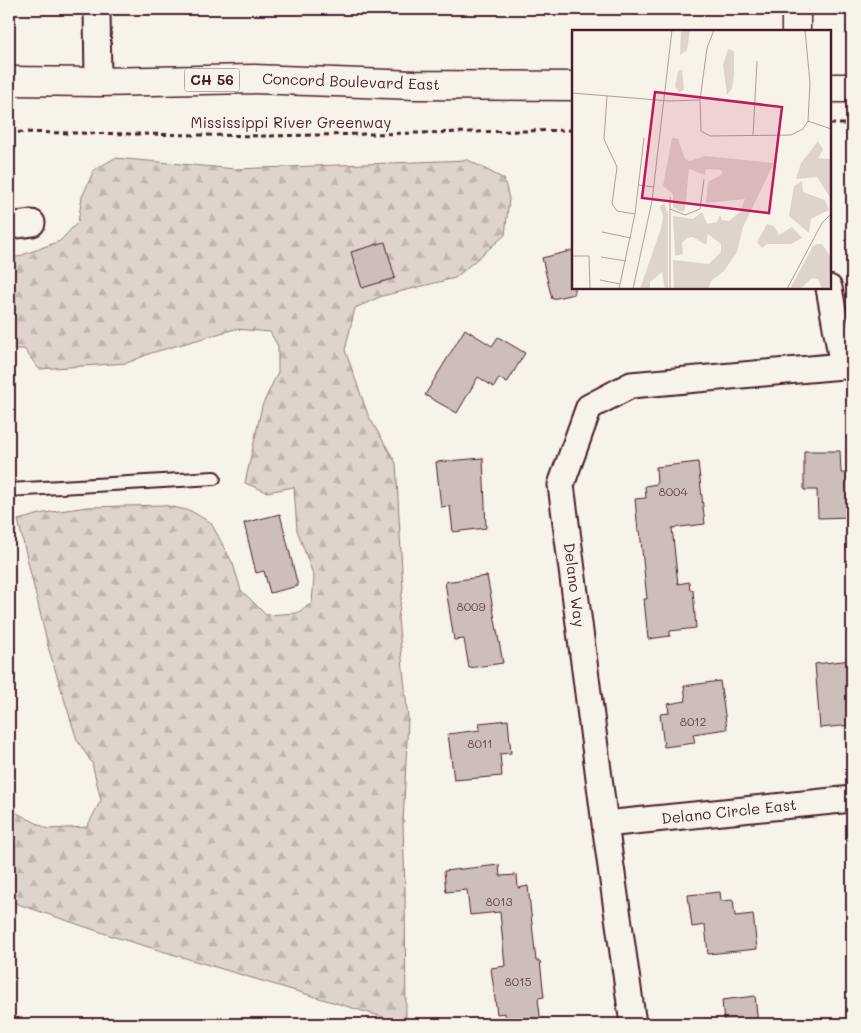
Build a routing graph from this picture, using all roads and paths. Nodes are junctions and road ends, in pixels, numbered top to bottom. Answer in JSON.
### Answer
{"nodes":[{"id":1,"x":97,"y":9,"type":"edge"},
{"id":2,"x":796,"y":9,"type":"edge"},
{"id":3,"x":796,"y":30,"type":"edge"},
{"id":4,"x":9,"y":81,"type":"edge"},
{"id":5,"x":98,"y":82,"type":"junction"},
{"id":6,"x":572,"y":86,"type":"edge"},
{"id":7,"x":831,"y":88,"type":"edge"},
{"id":8,"x":852,"y":88,"type":"edge"},
{"id":9,"x":831,"y":124,"type":"edge"},
{"id":10,"x":852,"y":124,"type":"edge"},
{"id":11,"x":572,"y":130,"type":"edge"},
{"id":12,"x":9,"y":132,"type":"edge"},
{"id":13,"x":829,"y":289,"type":"edge"},
{"id":14,"x":848,"y":366,"type":"edge"},
{"id":15,"x":214,"y":478,"type":"dead end"},
{"id":16,"x":9,"y":490,"type":"edge"},
{"id":17,"x":852,"y":799,"type":"edge"},
{"id":18,"x":605,"y":824,"type":"junction"},
{"id":19,"x":633,"y":1024,"type":"edge"}],
"edges":[{"from":1,"to":5,"type":"street"},
{"from":2,"to":3,"type":"main road"},
{"from":4,"to":5,"type":"main road","name":"Concord Boulevard East","number":"CH 56"},
{"from":5,"to":6,"type":"main road","name":"Concord Boulevard East","number":"CH 56"},
{"from":7,"to":8,"type":"main road"},
{"from":9,"to":10,"type":"path"},
{"from":11,"to":12,"type":"path","name":"Mississippi River Greenway"},
{"from":13,"to":14,"type":"street"},
{"from":14,"to":18,"type":"street","name":"Delano Way"},
{"from":15,"to":16,"type":"lane"},
{"from":17,"to":18,"type":"street","name":"Delano Circle East"},
{"from":18,"to":19,"type":"street","name":"Delano Way"}]}
